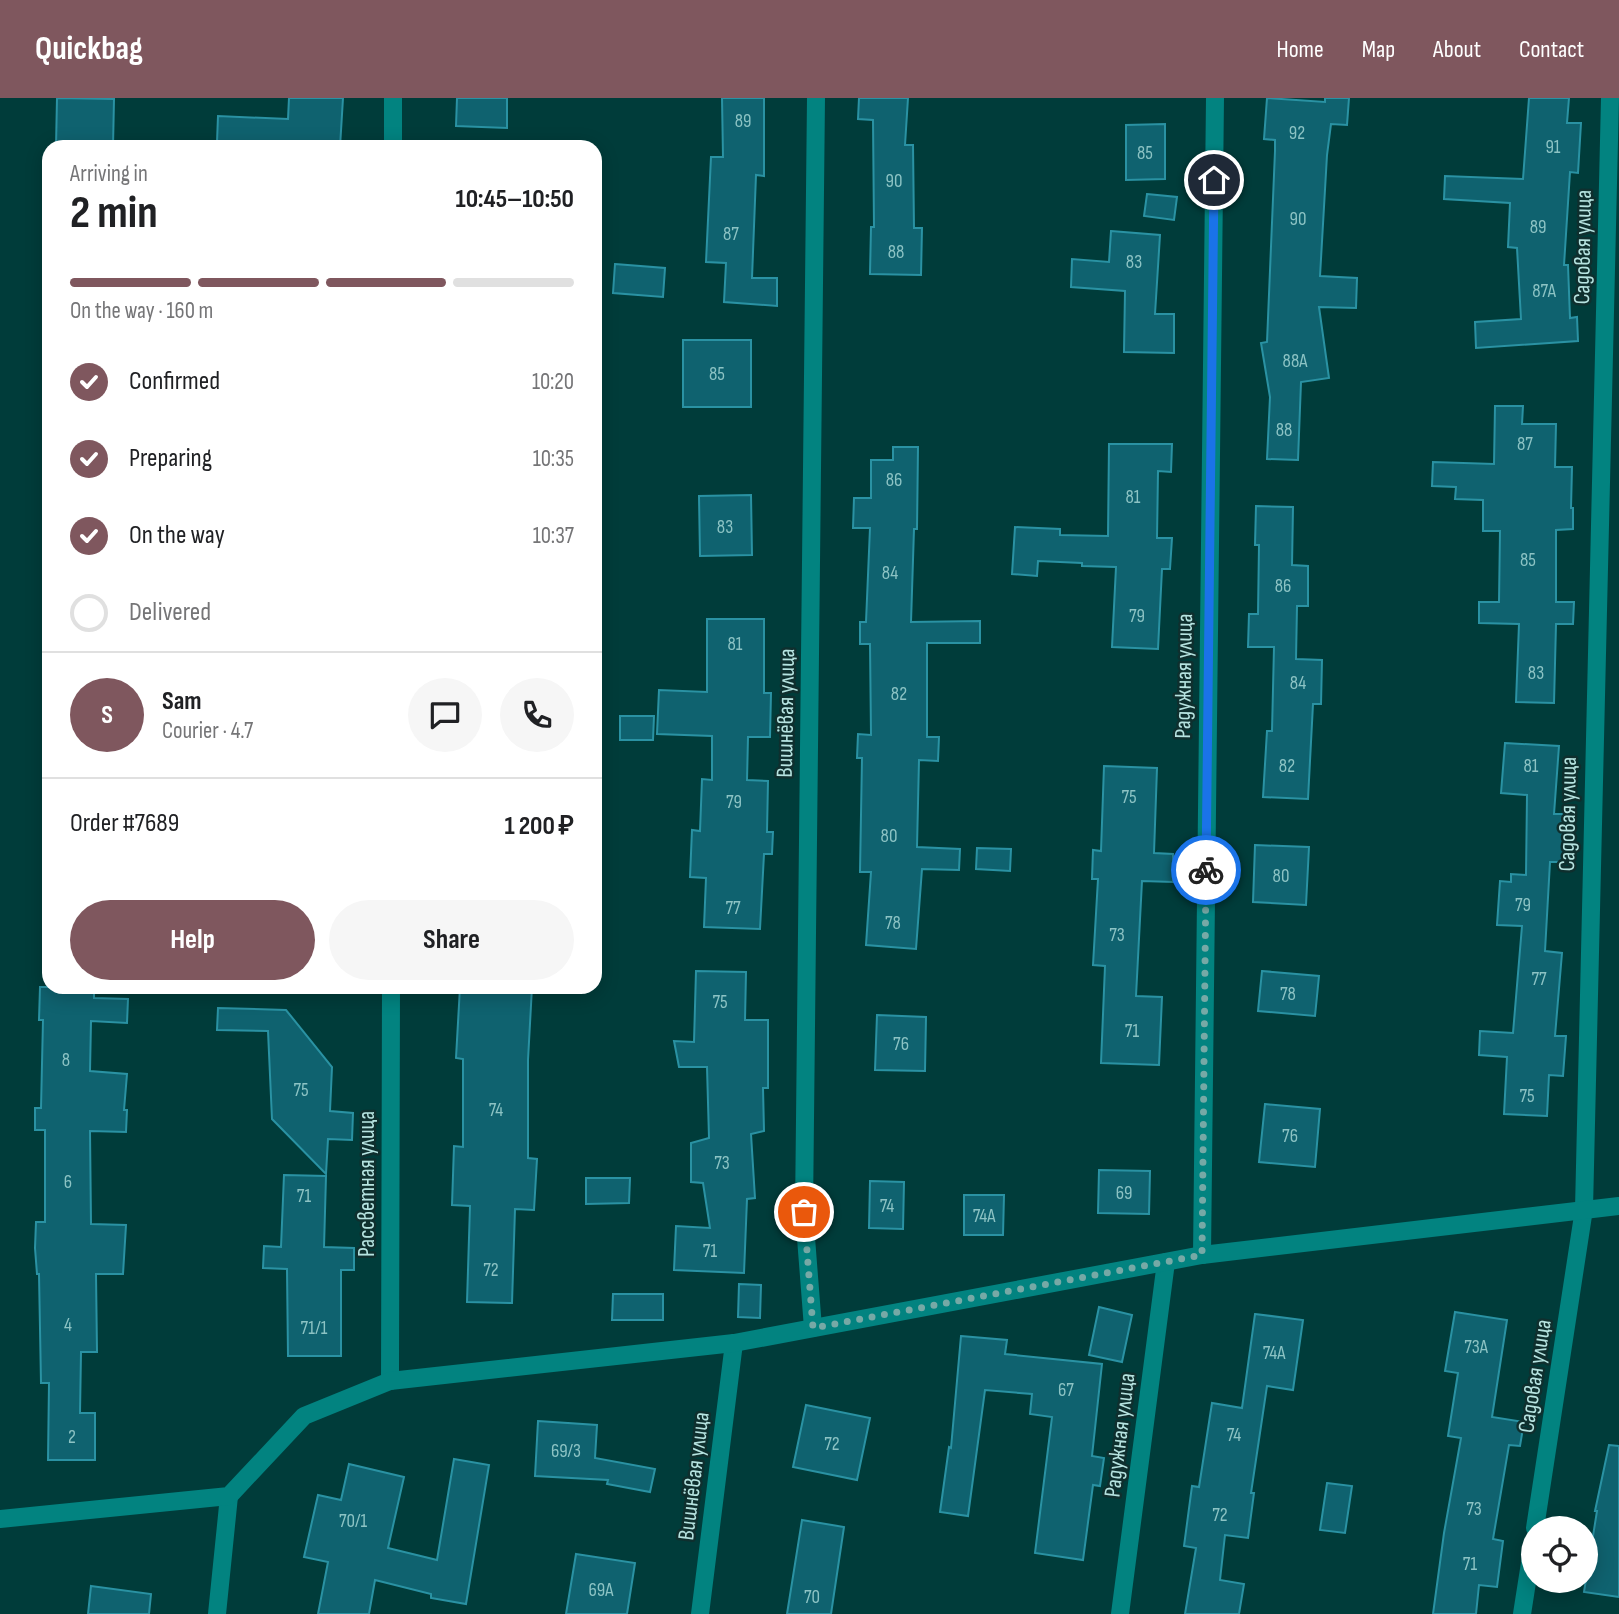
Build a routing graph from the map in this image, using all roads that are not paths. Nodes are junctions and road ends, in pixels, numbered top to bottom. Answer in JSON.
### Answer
{"nodes":[{"id":1,"x":393,"y":98,"type":"edge"},
{"id":2,"x":816,"y":98,"type":"edge"},
{"id":3,"x":1215,"y":98,"type":"edge"},
{"id":4,"x":1610,"y":98,"type":"edge"},
{"id":5,"x":393,"y":140,"type":"edge"},
{"id":6,"x":391,"y":994,"type":"edge"},
{"id":7,"x":1619,"y":1206,"type":"edge"},
{"id":8,"x":1584,"y":1209,"type":"junction"},
{"id":9,"x":1202,"y":1255,"type":"junction"},
{"id":10,"x":1166,"y":1262,"type":"junction"},
{"id":11,"x":813,"y":1328,"type":"junction"},
{"id":12,"x":734,"y":1343,"type":"junction"},
{"id":13,"x":390,"y":1381,"type":"junction"},
{"id":14,"x":229,"y":1496,"type":"junction"},
{"id":15,"x":1537,"y":1516,"type":"edge"},
{"id":16,"x":0,"y":1519,"type":"edge"},
{"id":17,"x":1525,"y":1593,"type":"edge"},
{"id":18,"x":218,"y":1614,"type":"edge"},
{"id":19,"x":700,"y":1614,"type":"edge"},
{"id":20,"x":1120,"y":1614,"type":"edge"},
{"id":21,"x":1522,"y":1614,"type":"edge"}],
"edges":[{"from":1,"to":5,"type":"street"},
{"from":2,"to":11,"type":"street","name":"Вишнёвая улица"},
{"from":3,"to":9,"type":"street","name":"Радужная улица"},
{"from":4,"to":8,"type":"street","name":"Садовая улица"},
{"from":6,"to":13,"type":"street","name":"Рассветная улица"},
{"from":7,"to":8,"type":"street"},
{"from":8,"to":9,"type":"street"},
{"from":8,"to":15,"type":"street","name":"Садовая улица"},
{"from":9,"to":10,"type":"street"},
{"from":10,"to":11,"type":"street"},
{"from":10,"to":20,"type":"street","name":"Радужная улица"},
{"from":11,"to":12,"type":"street"},
{"from":12,"to":13,"type":"street"},
{"from":12,"to":19,"type":"street","name":"Вишнёвая улица"},
{"from":13,"to":14,"type":"street"},
{"from":14,"to":16,"type":"street"},
{"from":14,"to":18,"type":"street"},
{"from":17,"to":21,"type":"street"}]}
